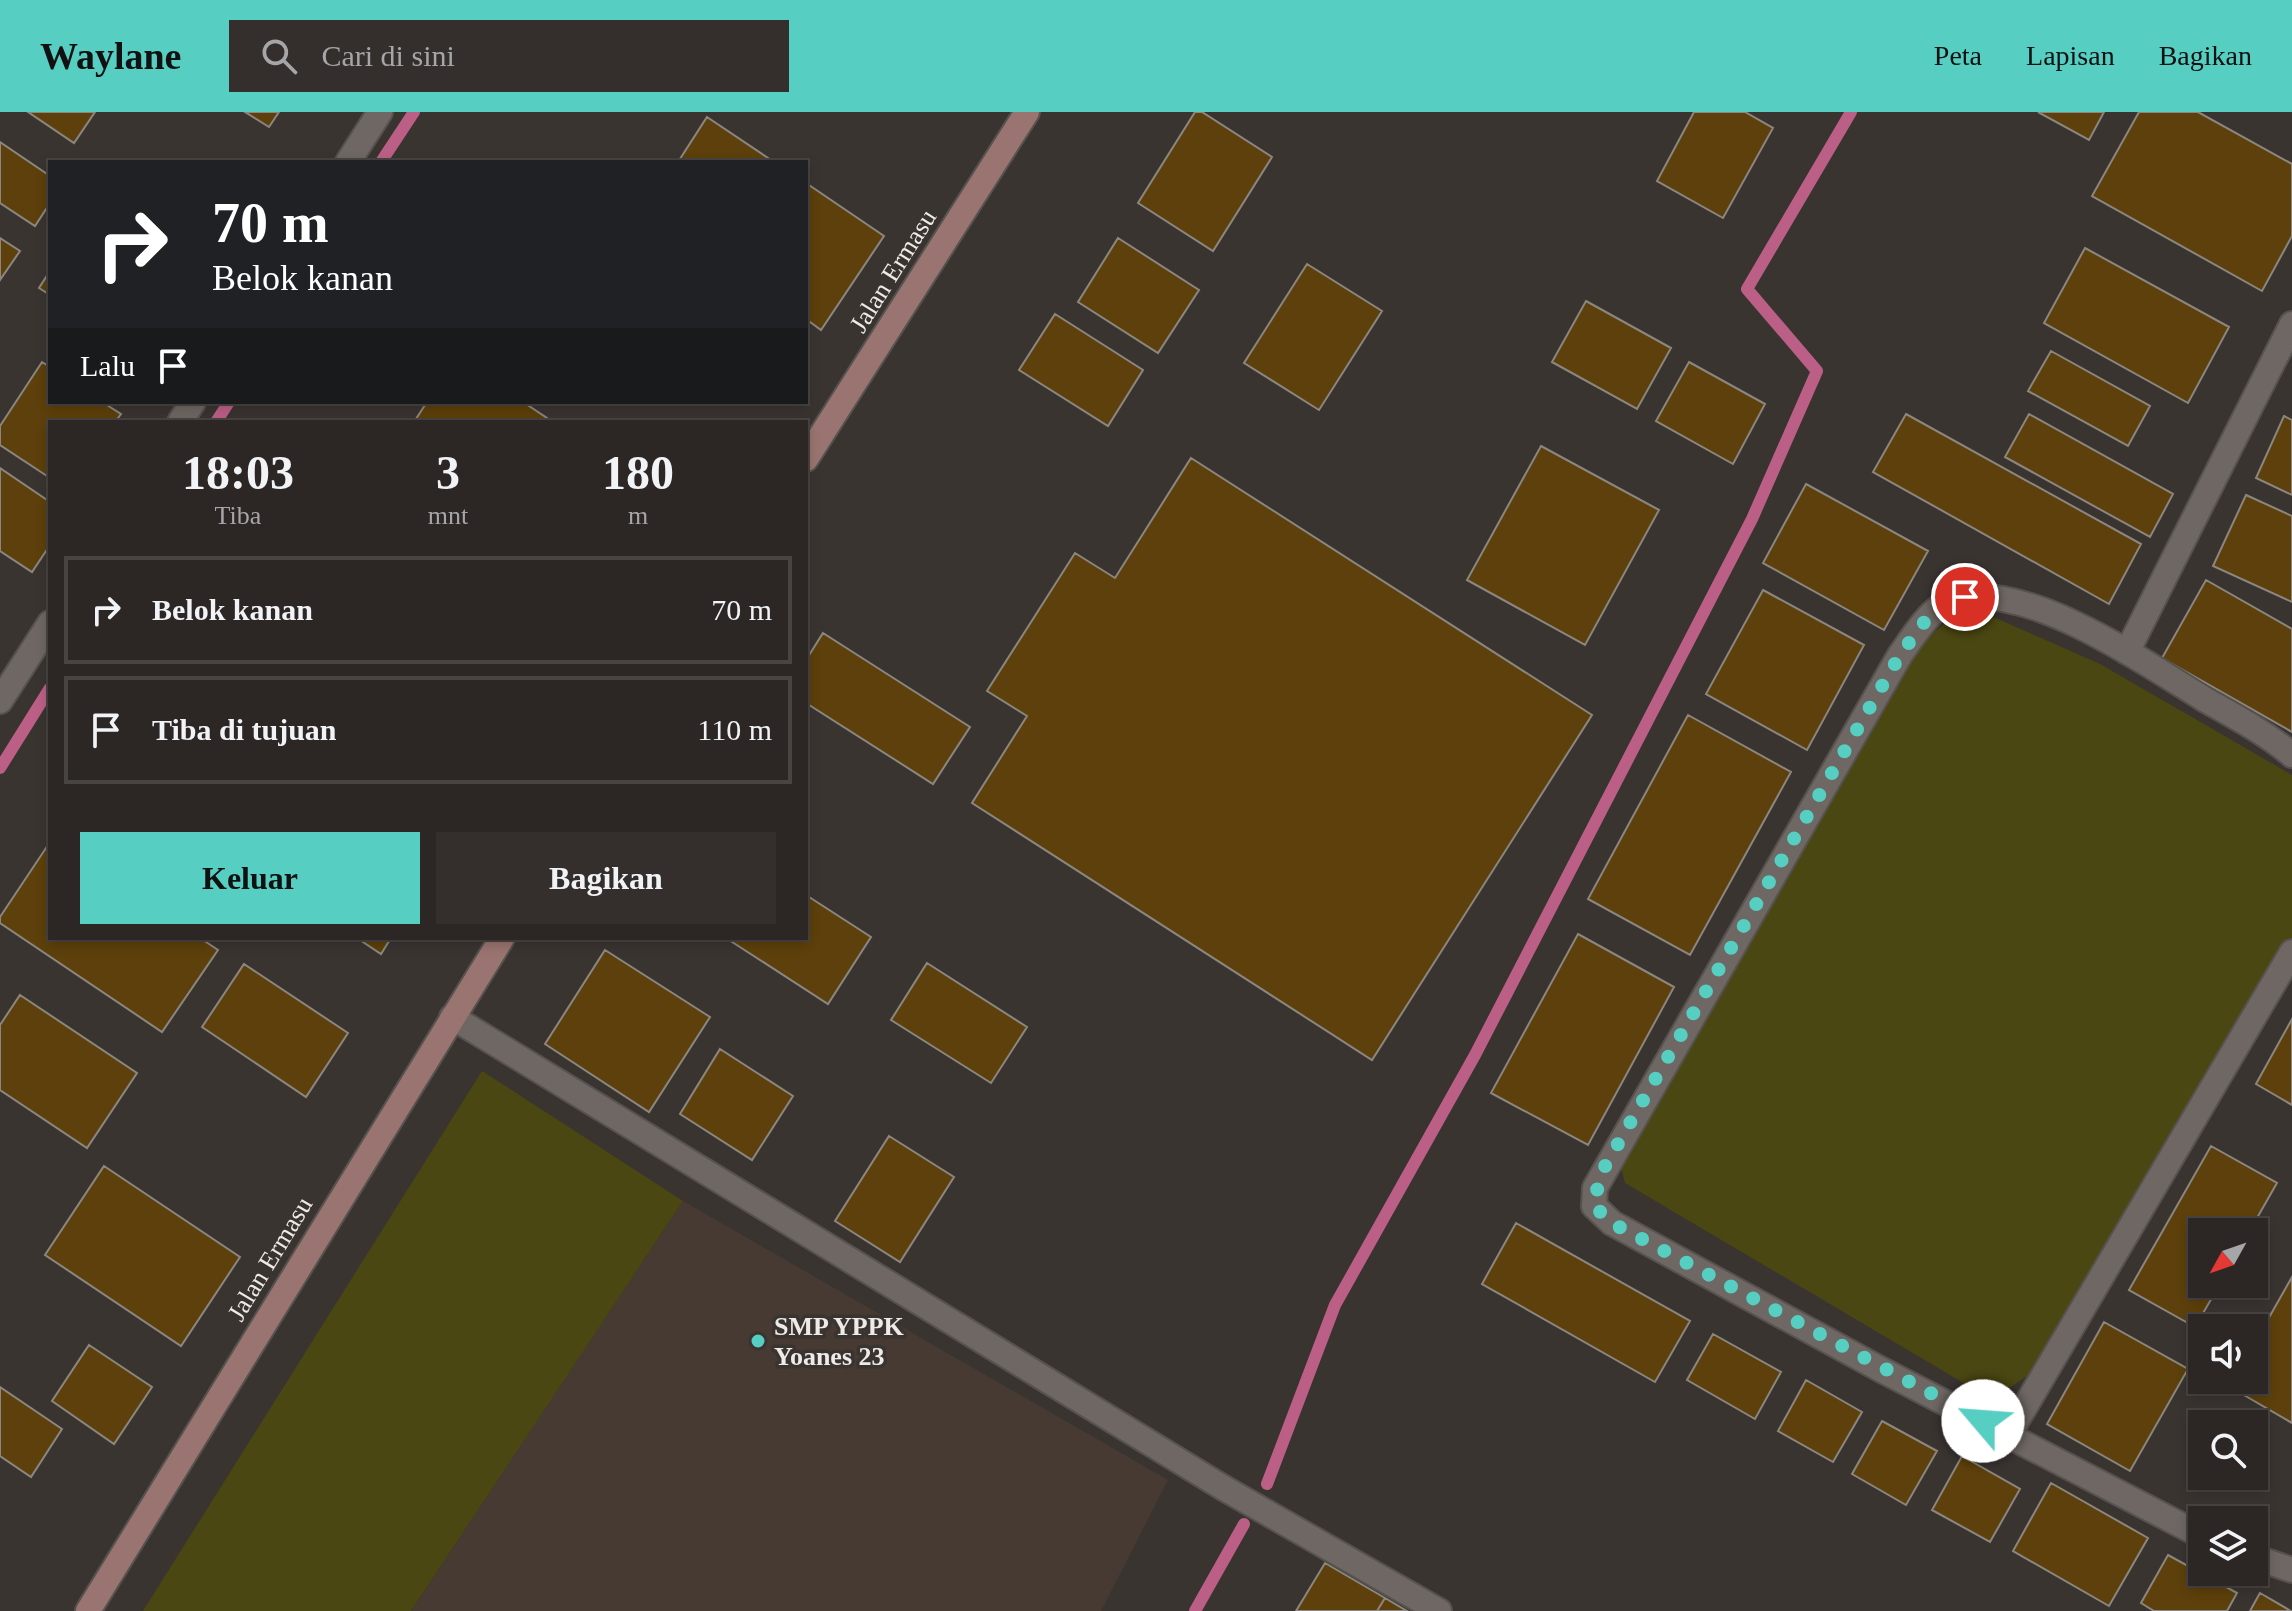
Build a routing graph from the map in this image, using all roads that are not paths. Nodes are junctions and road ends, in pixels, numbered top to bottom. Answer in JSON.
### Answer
{"nodes":[{"id":1,"x":380,"y":112,"type":"edge"},
{"id":2,"x":1027,"y":112,"type":"edge"},
{"id":3,"x":349,"y":160,"type":"edge"},
{"id":4,"x":2292,"y":324,"type":"edge"},
{"id":5,"x":808,"y":456,"type":"edge"},
{"id":6,"x":48,"y":626,"type":"edge"},
{"id":7,"x":2127,"y":652,"type":"junction"},
{"id":8,"x":0,"y":701,"type":"edge"},
{"id":9,"x":2292,"y":755,"type":"edge"},
{"id":10,"x":501,"y":940,"type":"edge"},
{"id":11,"x":2292,"y":952,"type":"edge"},
{"id":12,"x":452,"y":1017,"type":"junction"},
{"id":13,"x":2009,"y":1434,"type":"junction"},
{"id":14,"x":2188,"y":1529,"type":"edge"},
{"id":15,"x":2268,"y":1562,"type":"edge"},
{"id":16,"x":2292,"y":1570,"type":"edge"},
{"id":17,"x":88,"y":1611,"type":"edge"},
{"id":18,"x":1439,"y":1611,"type":"edge"}],
"edges":[{"from":1,"to":3,"type":"street"},
{"from":2,"to":5,"type":"street","name":"Jalan Ermasu"},
{"from":4,"to":7,"type":"street"},
{"from":6,"to":8,"type":"street"},
{"from":7,"to":9,"type":"street"},
{"from":7,"to":13,"type":"street"},
{"from":10,"to":12,"type":"street","name":"Jalan Ermasu"},
{"from":11,"to":13,"type":"street"},
{"from":12,"to":17,"type":"street","name":"Jalan Ermasu"},
{"from":12,"to":18,"type":"street"},
{"from":13,"to":14,"type":"street"},
{"from":15,"to":16,"type":"street"}]}
